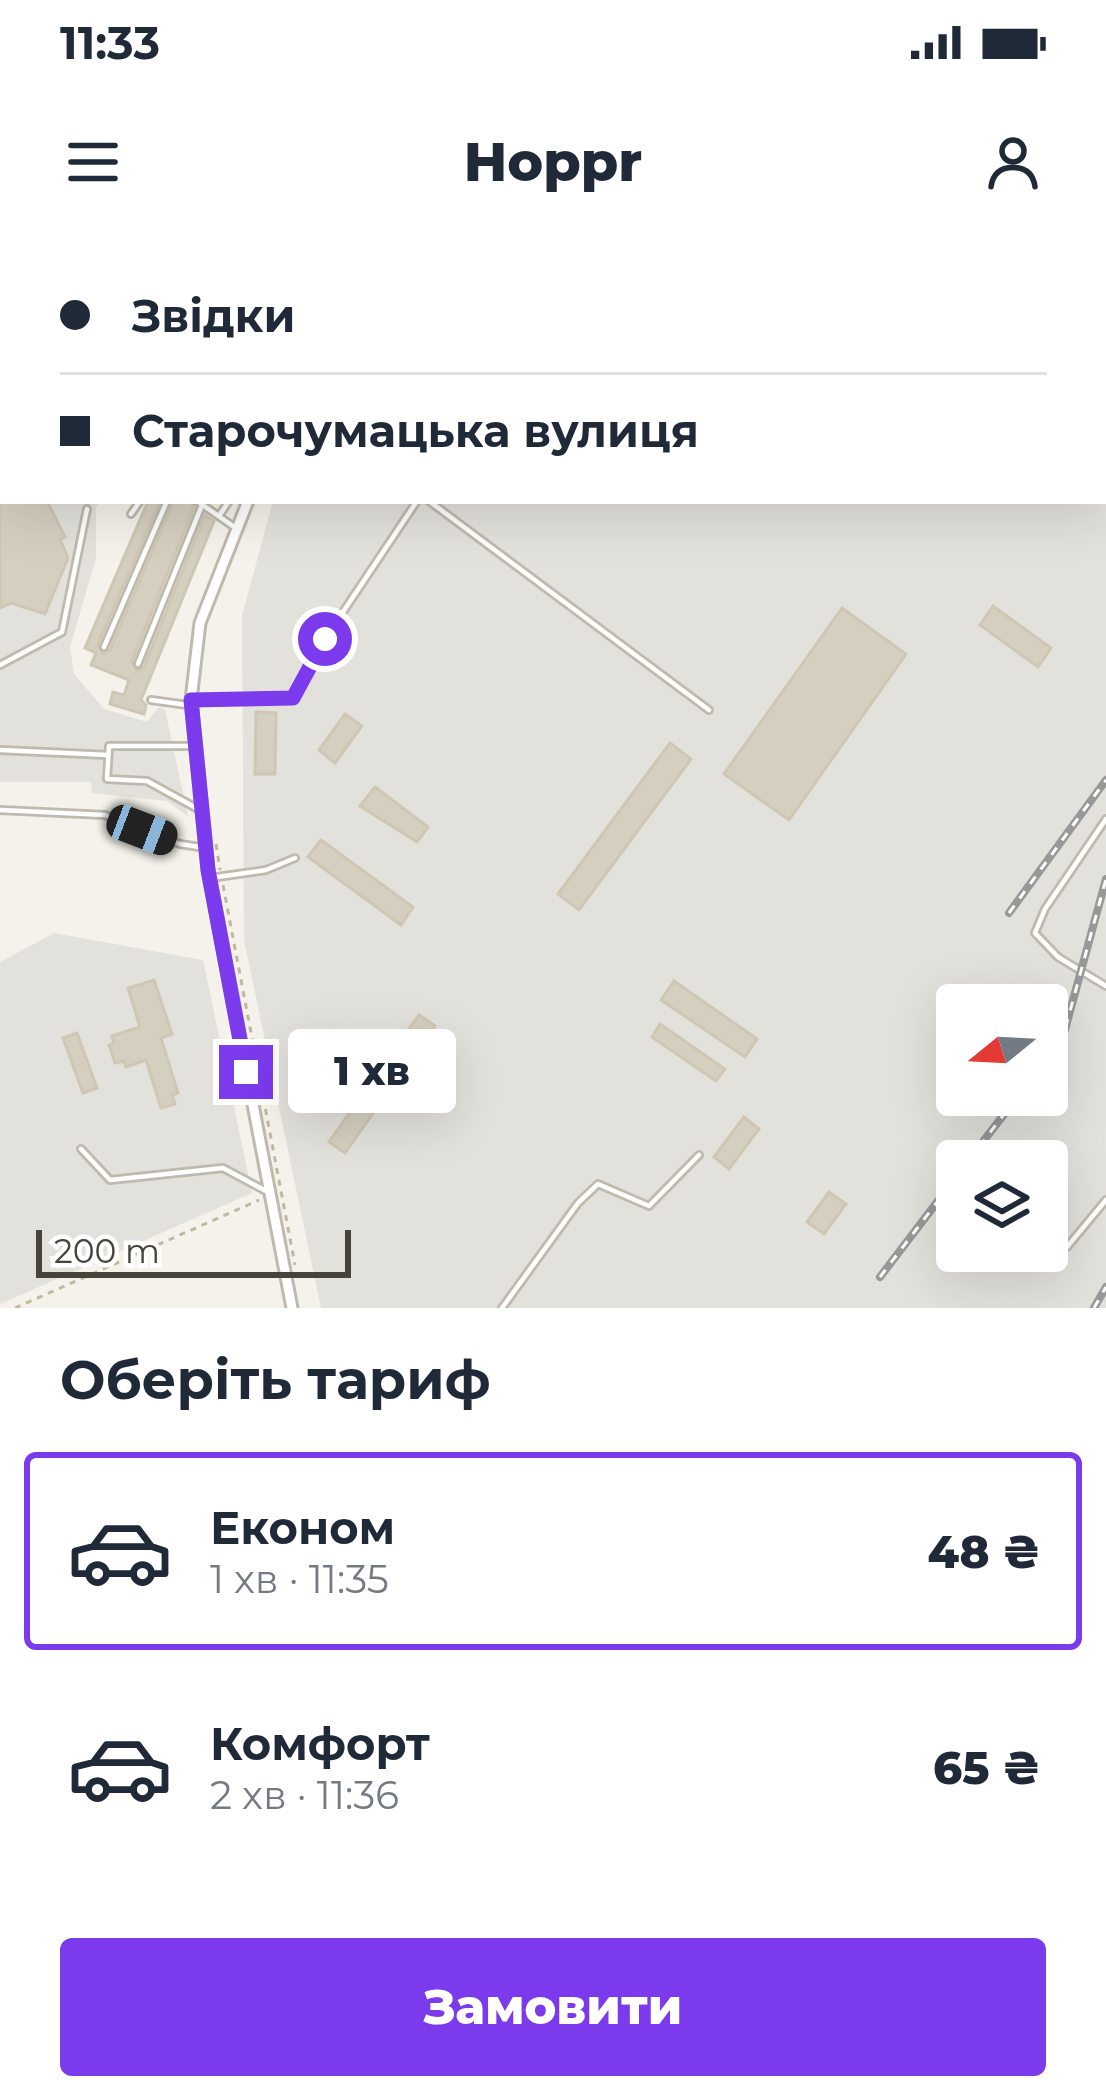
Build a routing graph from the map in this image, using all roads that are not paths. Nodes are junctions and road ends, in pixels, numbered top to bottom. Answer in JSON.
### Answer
{"nodes":[{"id":1,"x":138,"y":504,"type":"edge"},
{"id":2,"x":166,"y":504,"type":"edge"},
{"id":3,"x":200,"y":504,"type":"edge"},
{"id":4,"x":201,"y":504,"type":"edge"},
{"id":5,"x":227,"y":504,"type":"edge"},
{"id":6,"x":247,"y":504,"type":"edge"},
{"id":7,"x":415,"y":504,"type":"edge"},
{"id":8,"x":433,"y":504,"type":"edge"},
{"id":9,"x":87,"y":508,"type":"dead end"},
{"id":10,"x":131,"y":514,"type":"dead end"},
{"id":11,"x":219,"y":516,"type":"junction"},
{"id":12,"x":237,"y":529,"type":"junction"},
{"id":13,"x":104,"y":647,"type":"dead end"},
{"id":14,"x":138,"y":664,"type":"dead end"},
{"id":15,"x":0,"y":665,"type":"edge"},
{"id":16,"x":152,"y":700,"type":"dead end"},
{"id":17,"x":191,"y":702,"type":"junction"},
{"id":18,"x":709,"y":710,"type":"dead end"},
{"id":19,"x":194,"y":746,"type":"junction"},
{"id":20,"x":0,"y":750,"type":"edge"},
{"id":21,"x":108,"y":755,"type":"junction"},
{"id":22,"x":0,"y":810,"type":"edge"},
{"id":23,"x":200,"y":811,"type":"junction"},
{"id":24,"x":1106,"y":819,"type":"edge"},
{"id":25,"x":206,"y":848,"type":"junction"},
{"id":26,"x":295,"y":858,"type":"dead end"},
{"id":27,"x":216,"y":878,"type":"junction"},
{"id":28,"x":1106,"y":986,"type":"edge"},
{"id":29,"x":81,"y":1149,"type":"dead end"},
{"id":30,"x":699,"y":1155,"type":"dead end"},
{"id":31,"x":272,"y":1194,"type":"junction"},
{"id":32,"x":1106,"y":1200,"type":"edge"},
{"id":33,"x":1068,"y":1246,"type":"edge"},
{"id":34,"x":292,"y":1308,"type":"edge"},
{"id":35,"x":502,"y":1308,"type":"edge"}],
"edges":[{"from":1,"to":10,"type":"lane"},
{"from":2,"to":13,"type":"lane"},
{"from":3,"to":14,"type":"lane"},
{"from":4,"to":11,"type":"lane"},
{"from":5,"to":11,"type":"lane"},
{"from":6,"to":12,"type":"street"},
{"from":7,"to":17,"type":"lane"},
{"from":8,"to":18,"type":"lane"},
{"from":9,"to":15,"type":"lane"},
{"from":11,"to":12,"type":"lane"},
{"from":12,"to":17,"type":"street"},
{"from":16,"to":17,"type":"lane"},
{"from":17,"to":19,"type":"street"},
{"from":19,"to":21,"type":"lane"},
{"from":19,"to":23,"type":"street"},
{"from":20,"to":21,"type":"lane"},
{"from":21,"to":23,"type":"lane"},
{"from":22,"to":25,"type":"lane"},
{"from":23,"to":25,"type":"street"},
{"from":24,"to":28,"type":"lane"},
{"from":25,"to":27,"type":"street"},
{"from":26,"to":27,"type":"lane"},
{"from":27,"to":31,"type":"street"},
{"from":29,"to":31,"type":"lane"},
{"from":30,"to":35,"type":"lane"},
{"from":31,"to":34,"type":"street"},
{"from":32,"to":33,"type":"lane"}]}
